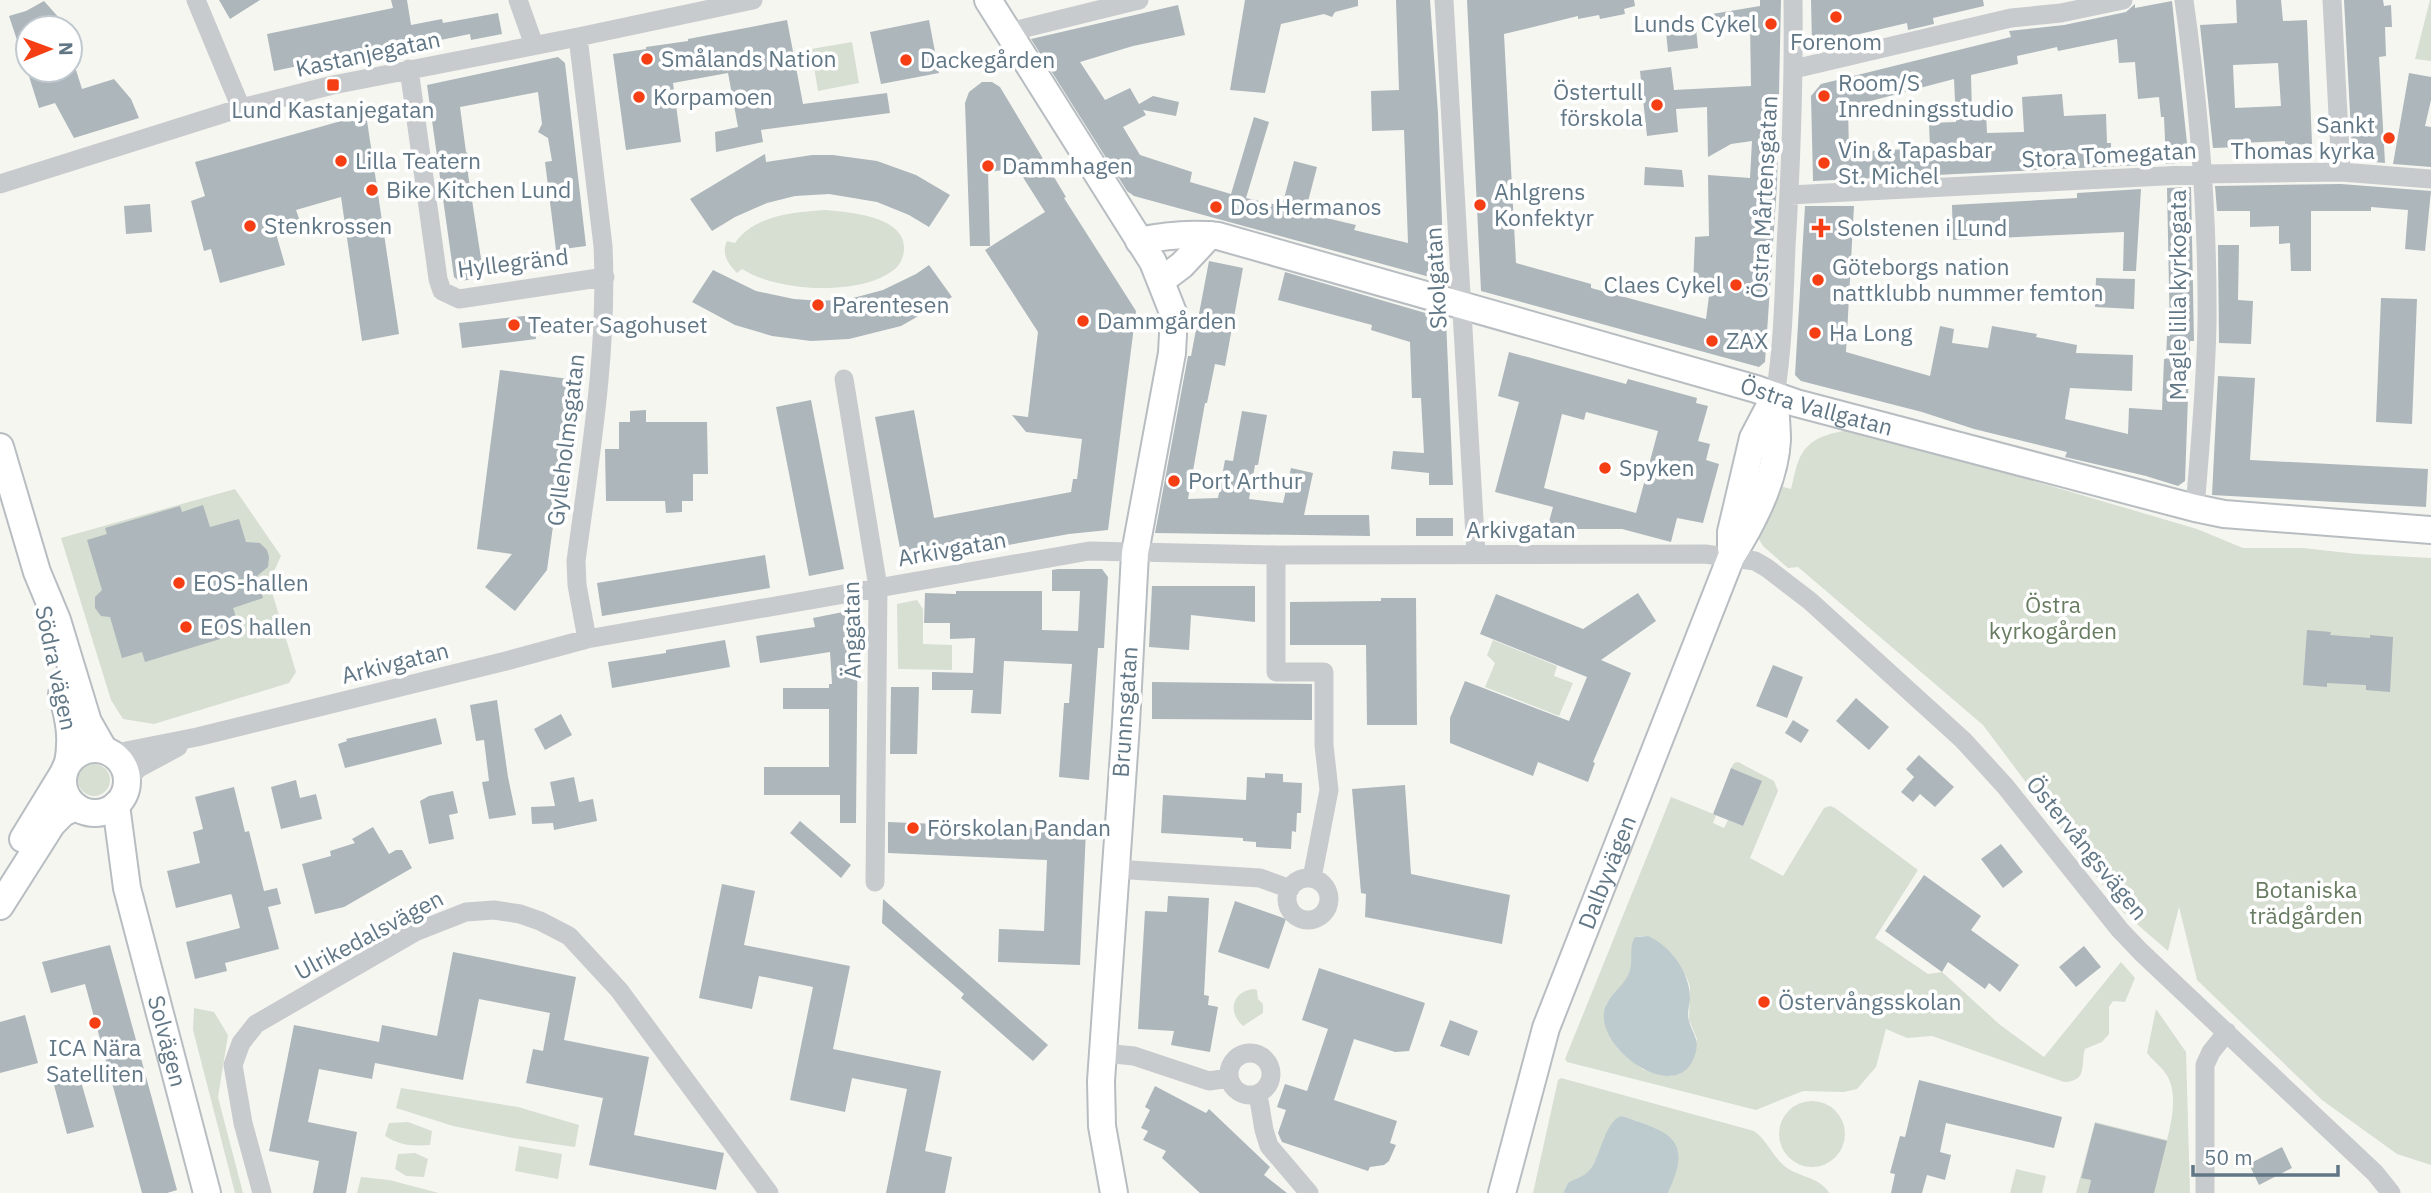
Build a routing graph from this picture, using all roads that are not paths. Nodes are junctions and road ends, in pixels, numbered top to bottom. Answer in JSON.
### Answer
{"nodes":[{"id":1,"x":195,"y":0,"type":"edge"},
{"id":2,"x":518,"y":0,"type":"edge"},
{"id":3,"x":753,"y":0,"type":"edge"},
{"id":4,"x":988,"y":0,"type":"edge"},
{"id":5,"x":1139,"y":0,"type":"edge"},
{"id":6,"x":1444,"y":0,"type":"edge"},
{"id":7,"x":1793,"y":0,"type":"edge"},
{"id":8,"x":2123,"y":0,"type":"edge"},
{"id":9,"x":2184,"y":0,"type":"edge"},
{"id":10,"x":2332,"y":0,"type":"edge"},
{"id":11,"x":1009,"y":32,"type":"junction"},
{"id":12,"x":578,"y":37,"type":"junction"},
{"id":13,"x":534,"y":45,"type":"junction"},
{"id":14,"x":409,"y":68,"type":"junction"},
{"id":15,"x":1794,"y":69,"type":"junction"},
{"id":16,"x":241,"y":108,"type":"junction"},
{"id":17,"x":2342,"y":172,"type":"junction"},
{"id":18,"x":2203,"y":174,"type":"junction"},
{"id":19,"x":2431,"y":179,"type":"edge"},
{"id":20,"x":0,"y":184,"type":"edge"},
{"id":21,"x":1789,"y":195,"type":"junction"},
{"id":22,"x":1210,"y":235,"type":"junction"},
{"id":23,"x":1139,"y":241,"type":"junction"},
{"id":24,"x":605,"y":276,"type":"junction"},
{"id":25,"x":1162,"y":280,"type":"junction"},
{"id":26,"x":1462,"y":305,"type":"junction"},
{"id":27,"x":844,"y":379,"type":"dead end"},
{"id":28,"x":1775,"y":396,"type":"junction"},
{"id":29,"x":0,"y":447,"type":"edge"},
{"id":30,"x":2196,"y":499,"type":"junction"},
{"id":31,"x":2431,"y":530,"type":"edge"},
{"id":32,"x":1135,"y":553,"type":"junction"},
{"id":33,"x":1476,"y":554,"type":"junction"},
{"id":34,"x":1276,"y":555,"type":"junction"},
{"id":35,"x":1731,"y":557,"type":"junction"},
{"id":36,"x":37,"y":572,"type":"junction"},
{"id":37,"x":878,"y":587,"type":"junction"},
{"id":38,"x":587,"y":639,"type":"junction"},
{"id":39,"x":197,"y":737,"type":"junction"},
{"id":40,"x":108,"y":752,"type":"junction"},
{"id":41,"x":66,"y":768,"type":"junction"},
{"id":42,"x":126,"y":780,"type":"junction"},
{"id":43,"x":116,"y":805,"type":"junction"},
{"id":44,"x":82,"y":809,"type":"junction"},
{"id":45,"x":1114,"y":869,"type":"junction"},
{"id":46,"x":1312,"y":878,"type":"junction"},
{"id":47,"x":0,"y":882,"type":"edge"},
{"id":48,"x":875,"y":882,"type":"dead end"},
{"id":49,"x":127,"y":888,"type":"junction"},
{"id":50,"x":1290,"y":889,"type":"junction"},
{"id":51,"x":0,"y":906,"type":"edge"},
{"id":52,"x":2227,"y":1032,"type":"junction"},
{"id":53,"x":1103,"y":1053,"type":"junction"},
{"id":54,"x":1229,"y":1078,"type":"junction"},
{"id":55,"x":1258,"y":1094,"type":"junction"},
{"id":56,"x":207,"y":1193,"type":"edge"},
{"id":57,"x":262,"y":1193,"type":"edge"},
{"id":58,"x":769,"y":1193,"type":"edge"},
{"id":59,"x":1114,"y":1193,"type":"edge"},
{"id":60,"x":1309,"y":1193,"type":"edge"},
{"id":61,"x":1502,"y":1193,"type":"edge"},
{"id":62,"x":2205,"y":1193,"type":"edge"},
{"id":63,"x":2391,"y":1193,"type":"edge"}],
"edges":[{"from":1,"to":16,"type":"street"},
{"from":2,"to":13,"type":"street"},
{"from":3,"to":12,"type":"street","name":"Kastanjegatan"},
{"from":4,"to":11,"type":"street","name":"Brunnsgatan"},
{"from":5,"to":11,"type":"street"},
{"from":6,"to":26,"type":"street","name":"Skolgatan"},
{"from":7,"to":15,"type":"street","name":"Östra Mårtensgatan"},
{"from":8,"to":15,"type":"street"},
{"from":9,"to":18,"type":"street","name":"Magle lilla kyrkogata"},
{"from":10,"to":17,"type":"street"},
{"from":11,"to":23,"type":"street","name":"Brunnsgatan"},
{"from":12,"to":13,"type":"street","name":"Kastanjegatan"},
{"from":12,"to":24,"type":"street","name":"Gylleholmsgatan"},
{"from":13,"to":14,"type":"street","name":"Kastanjegatan"},
{"from":14,"to":16,"type":"street","name":"Kastanjegatan"},
{"from":14,"to":24,"type":"street","name":"Hyllegränd"},
{"from":15,"to":21,"type":"street","name":"Östra Mårtensgatan"},
{"from":16,"to":20,"type":"street","name":"Kastanjegatan"},
{"from":17,"to":18,"type":"street","name":"Stora Tomegatan"},
{"from":17,"to":19,"type":"street","name":"Stora Tomegatan"},
{"from":18,"to":21,"type":"street","name":"Stora Tomegatan"},
{"from":18,"to":30,"type":"street","name":"Magle lilla kyrkogata"},
{"from":21,"to":28,"type":"street","name":"Östra Mårtensgatan"},
{"from":22,"to":23,"type":"street","name":"Östra Vallgatan"},
{"from":22,"to":25,"type":"street"},
{"from":22,"to":26,"type":"street","name":"Östra Vallgatan"},
{"from":23,"to":25,"type":"street","name":"Brunnsgatan"},
{"from":24,"to":38,"type":"street","name":"Gylleholmsgatan"},
{"from":25,"to":32,"type":"street","name":"Brunnsgatan"},
{"from":26,"to":28,"type":"street","name":"Östra Vallgatan"},
{"from":26,"to":33,"type":"street","name":"Skolgatan"},
{"from":27,"to":37,"type":"street","name":"Änggatan"},
{"from":28,"to":30,"type":"street","name":"Östra Vallgatan"},
{"from":28,"to":35,"type":"street","name":"Dalbyvägen"},
{"from":29,"to":36,"type":"street","name":"Södra vägen"},
{"from":30,"to":31,"type":"street","name":"Östra Vallgatan"},
{"from":32,"to":34,"type":"street","name":"Arkivgatan"},
{"from":32,"to":37,"type":"street","name":"Arkivgatan"},
{"from":32,"to":45,"type":"street","name":"Brunnsgatan"},
{"from":33,"to":34,"type":"street","name":"Arkivgatan"},
{"from":33,"to":35,"type":"street","name":"Arkivgatan"},
{"from":34,"to":46,"type":"street"},
{"from":35,"to":52,"type":"street","name":"Östervångsvägen"},
{"from":35,"to":61,"type":"street","name":"Dalbyvägen"},
{"from":36,"to":40,"type":"street","name":"Södra vägen"},
{"from":36,"to":41,"type":"street","name":"Södra vägen"},
{"from":37,"to":38,"type":"street","name":"Arkivgatan"},
{"from":37,"to":48,"type":"street","name":"Änggatan"},
{"from":38,"to":39,"type":"street","name":"Arkivgatan"},
{"from":39,"to":40,"type":"street","name":"Arkivgatan"},
{"from":39,"to":42,"type":"street","name":"Arkivgatan"},
{"from":40,"to":41,"type":"street"},
{"from":40,"to":42,"type":"street"},
{"from":41,"to":44,"type":"street"},
{"from":41,"to":47,"type":"street"},
{"from":42,"to":43,"type":"street"},
{"from":43,"to":44,"type":"street"},
{"from":43,"to":49,"type":"street","name":"Solvägen"},
{"from":44,"to":49,"type":"street","name":"Solvägen"},
{"from":44,"to":51,"type":"street"},
{"from":45,"to":50,"type":"street"},
{"from":45,"to":53,"type":"street","name":"Brunnsgatan"},
{"from":46,"to":50,"type":"street"},
{"from":46,"to":50,"type":"street"},
{"from":49,"to":56,"type":"street","name":"Solvägen"},
{"from":52,"to":62,"type":"street"},
{"from":52,"to":63,"type":"street","name":"Östervångsvägen"},
{"from":53,"to":54,"type":"street"},
{"from":53,"to":59,"type":"street","name":"Brunnsgatan"},
{"from":54,"to":55,"type":"street"},
{"from":54,"to":55,"type":"street"},
{"from":55,"to":60,"type":"street"},
{"from":57,"to":58,"type":"street","name":"Ulrikedalsvägen"}]}
